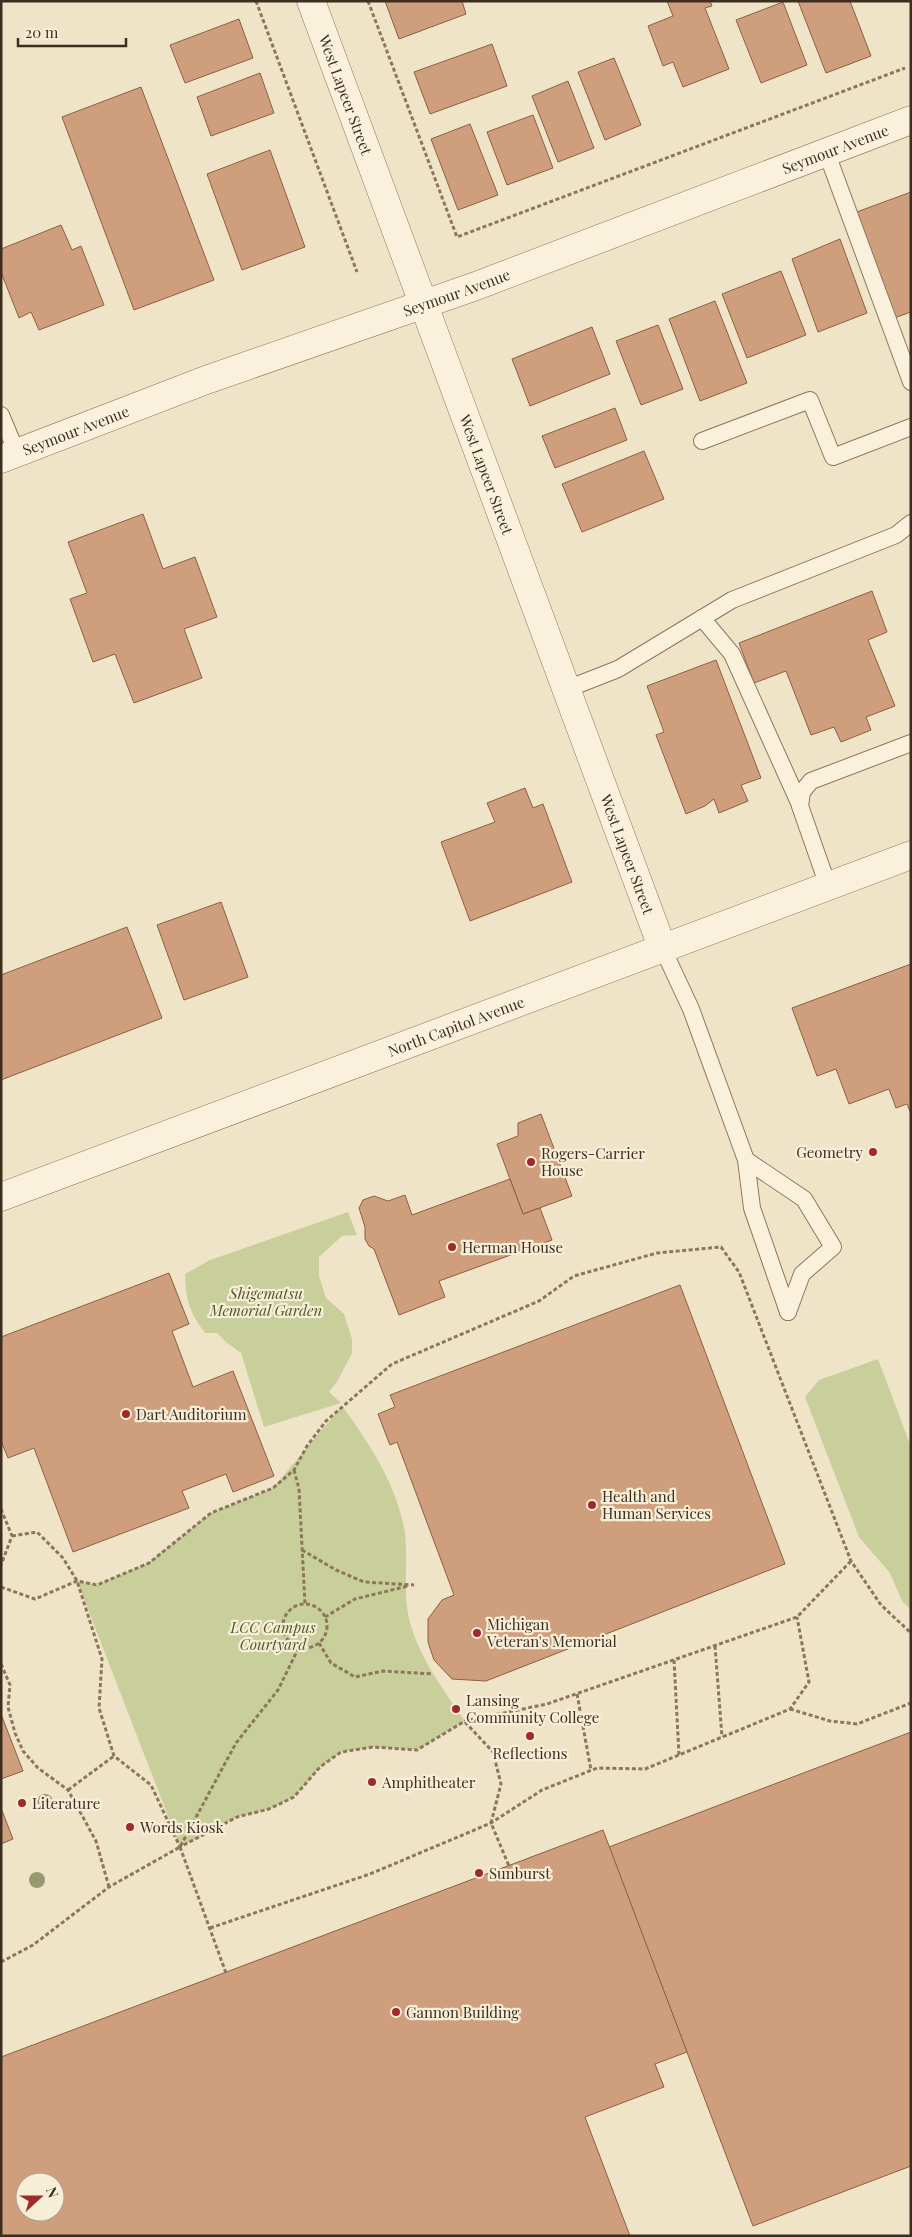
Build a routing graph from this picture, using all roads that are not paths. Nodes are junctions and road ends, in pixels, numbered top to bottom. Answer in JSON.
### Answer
{"nodes":[{"id":1,"x":311,"y":1,"type":"edge"},
{"id":2,"x":911,"y":120,"type":"edge"},
{"id":3,"x":826,"y":151,"type":"junction"},
{"id":4,"x":422,"y":304,"type":"junction"},
{"id":5,"x":911,"y":382,"type":"edge"},
{"id":6,"x":1,"y":416,"type":"edge"},
{"id":7,"x":911,"y":427,"type":"edge"},
{"id":8,"x":702,"y":441,"type":"dead end"},
{"id":9,"x":9,"y":456,"type":"edge"},
{"id":10,"x":911,"y":523,"type":"edge"},
{"id":11,"x":702,"y":618,"type":"junction"},
{"id":12,"x":567,"y":689,"type":"junction"},
{"id":13,"x":911,"y":743,"type":"edge"},
{"id":14,"x":800,"y":806,"type":"junction"},
{"id":15,"x":911,"y":855,"type":"edge"},
{"id":16,"x":828,"y":886,"type":"junction"},
{"id":17,"x":662,"y":947,"type":"junction"},
{"id":18,"x":746,"y":1160,"type":"junction"},
{"id":19,"x":1,"y":1197,"type":"edge"}],
"edges":[{"from":1,"to":4,"type":"street","name":"West Lapeer Street"},
{"from":2,"to":3,"type":"street","name":"Seymour Avenue"},
{"from":3,"to":4,"type":"street","name":"Seymour Avenue"},
{"from":3,"to":5,"type":"lane"},
{"from":4,"to":9,"type":"street","name":"Seymour Avenue"},
{"from":4,"to":12,"type":"street","name":"West Lapeer Street"},
{"from":6,"to":9,"type":"lane"},
{"from":7,"to":8,"type":"lane"},
{"from":10,"to":11,"type":"lane"},
{"from":11,"to":12,"type":"lane"},
{"from":11,"to":14,"type":"lane"},
{"from":12,"to":17,"type":"street","name":"West Lapeer Street"},
{"from":13,"to":14,"type":"lane"},
{"from":14,"to":16,"type":"lane"},
{"from":15,"to":16,"type":"street","name":"North Capitol Avenue"},
{"from":16,"to":17,"type":"street","name":"North Capitol Avenue"},
{"from":17,"to":18,"type":"lane"},
{"from":17,"to":19,"type":"street","name":"North Capitol Avenue"},
{"from":18,"to":18,"type":"lane"}]}
